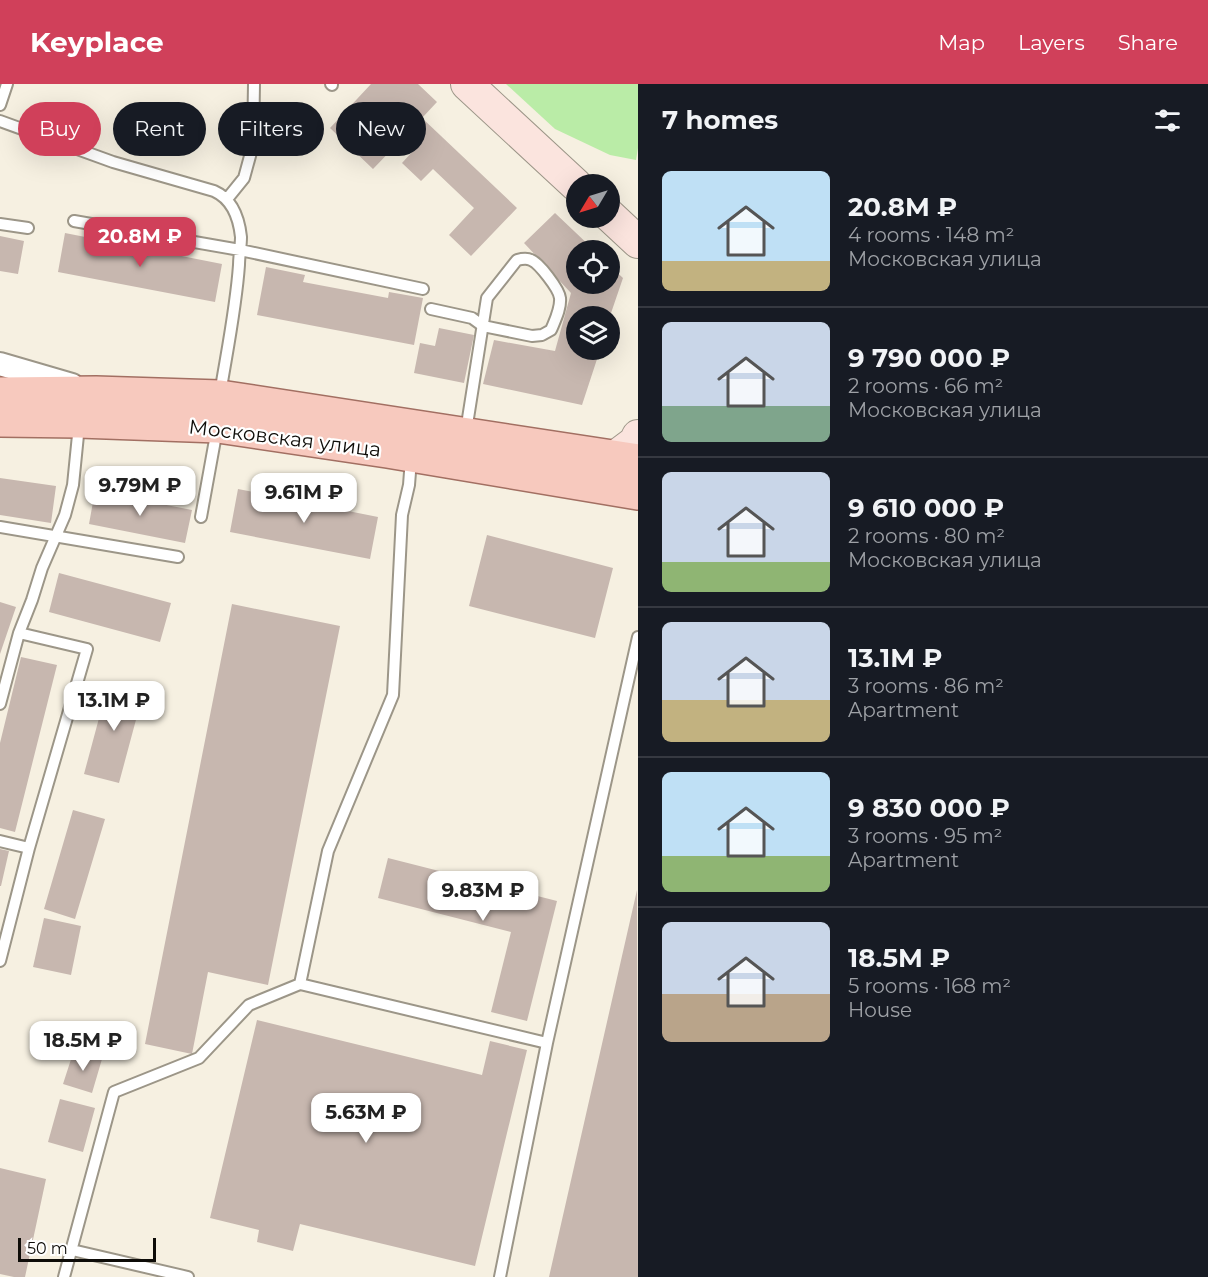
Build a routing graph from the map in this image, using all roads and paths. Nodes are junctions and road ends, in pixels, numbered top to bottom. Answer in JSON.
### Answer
{"nodes":[{"id":1,"x":7,"y":84,"type":"edge"},
{"id":2,"x":254,"y":84,"type":"edge"},
{"id":3,"x":467,"y":84,"type":"edge"},
{"id":4,"x":0,"y":105,"type":"edge"},
{"id":5,"x":0,"y":121,"type":"edge"},
{"id":6,"x":566,"y":176,"type":"edge"},
{"id":7,"x":227,"y":199,"type":"junction"},
{"id":8,"x":74,"y":221,"type":"dead end"},
{"id":9,"x":0,"y":224,"type":"edge"},
{"id":10,"x":620,"y":226,"type":"edge"},
{"id":11,"x":28,"y":228,"type":"dead end"},
{"id":12,"x":638,"y":242,"type":"edge"},
{"id":13,"x":240,"y":250,"type":"junction"},
{"id":14,"x":423,"y":289,"type":"dead end"},
{"id":15,"x":431,"y":309,"type":"dead end"},
{"id":16,"x":483,"y":326,"type":"junction"},
{"id":17,"x":0,"y":364,"type":"edge"},
{"id":18,"x":96,"y":393,"type":"junction"},
{"id":19,"x":0,"y":394,"type":"edge"},
{"id":20,"x":219,"y":412,"type":"junction"},
{"id":21,"x":0,"y":420,"type":"edge"},
{"id":22,"x":79,"y":421,"type":"junction"},
{"id":23,"x":466,"y":435,"type":"junction"},
{"id":24,"x":630,"y":451,"type":"edge"},
{"id":25,"x":412,"y":454,"type":"junction"},
{"id":26,"x":638,"y":493,"type":"edge"},
{"id":27,"x":201,"y":518,"type":"dead end"},
{"id":28,"x":0,"y":527,"type":"edge"},
{"id":29,"x":56,"y":537,"type":"junction"},
{"id":30,"x":178,"y":557,"type":"dead end"},
{"id":31,"x":19,"y":633,"type":"junction"},
{"id":32,"x":638,"y":637,"type":"edge"},
{"id":33,"x":0,"y":704,"type":"edge"},
{"id":34,"x":0,"y":841,"type":"edge"},
{"id":35,"x":29,"y":848,"type":"junction"},
{"id":36,"x":0,"y":961,"type":"edge"},
{"id":37,"x":300,"y":984,"type":"junction"},
{"id":38,"x":547,"y":1043,"type":"junction"},
{"id":39,"x":72,"y":1250,"type":"junction"},
{"id":40,"x":64,"y":1277,"type":"edge"},
{"id":41,"x":188,"y":1277,"type":"edge"},
{"id":42,"x":500,"y":1277,"type":"edge"}],
"edges":[{"from":1,"to":4,"type":"lane"},
{"from":2,"to":7,"type":"lane"},
{"from":3,"to":6,"type":"street"},
{"from":5,"to":7,"type":"lane"},
{"from":7,"to":13,"type":"lane"},
{"from":8,"to":13,"type":"lane"},
{"from":9,"to":11,"type":"lane"},
{"from":10,"to":12,"type":"street"},
{"from":13,"to":14,"type":"lane"},
{"from":13,"to":20,"type":"lane"},
{"from":15,"to":16,"type":"lane"},
{"from":16,"to":16,"type":"lane"},
{"from":16,"to":23,"type":"lane"},
{"from":17,"to":18,"type":"street"},
{"from":18,"to":19,"type":"main road","name":"Московская улица"},
{"from":18,"to":20,"type":"main road","name":"Московская улица"},
{"from":20,"to":22,"type":"main road","name":"Московская улица"},
{"from":20,"to":23,"type":"main road","name":"Московская улица"},
{"from":20,"to":25,"type":"main road","name":"Московская улица"},
{"from":20,"to":27,"type":"lane"},
{"from":21,"to":22,"type":"main road","name":"Московская улица"},
{"from":22,"to":29,"type":"lane"},
{"from":23,"to":24,"type":"main road","name":"Московская улица"},
{"from":25,"to":26,"type":"main road","name":"Московская улица"},
{"from":25,"to":37,"type":"lane"},
{"from":28,"to":29,"type":"lane"},
{"from":29,"to":30,"type":"lane"},
{"from":29,"to":31,"type":"lane"},
{"from":31,"to":33,"type":"lane"},
{"from":31,"to":35,"type":"lane"},
{"from":32,"to":38,"type":"lane"},
{"from":34,"to":35,"type":"lane"},
{"from":35,"to":36,"type":"lane"},
{"from":37,"to":38,"type":"lane"},
{"from":37,"to":39,"type":"lane"},
{"from":38,"to":42,"type":"lane"},
{"from":39,"to":40,"type":"lane"},
{"from":39,"to":41,"type":"lane"}]}
